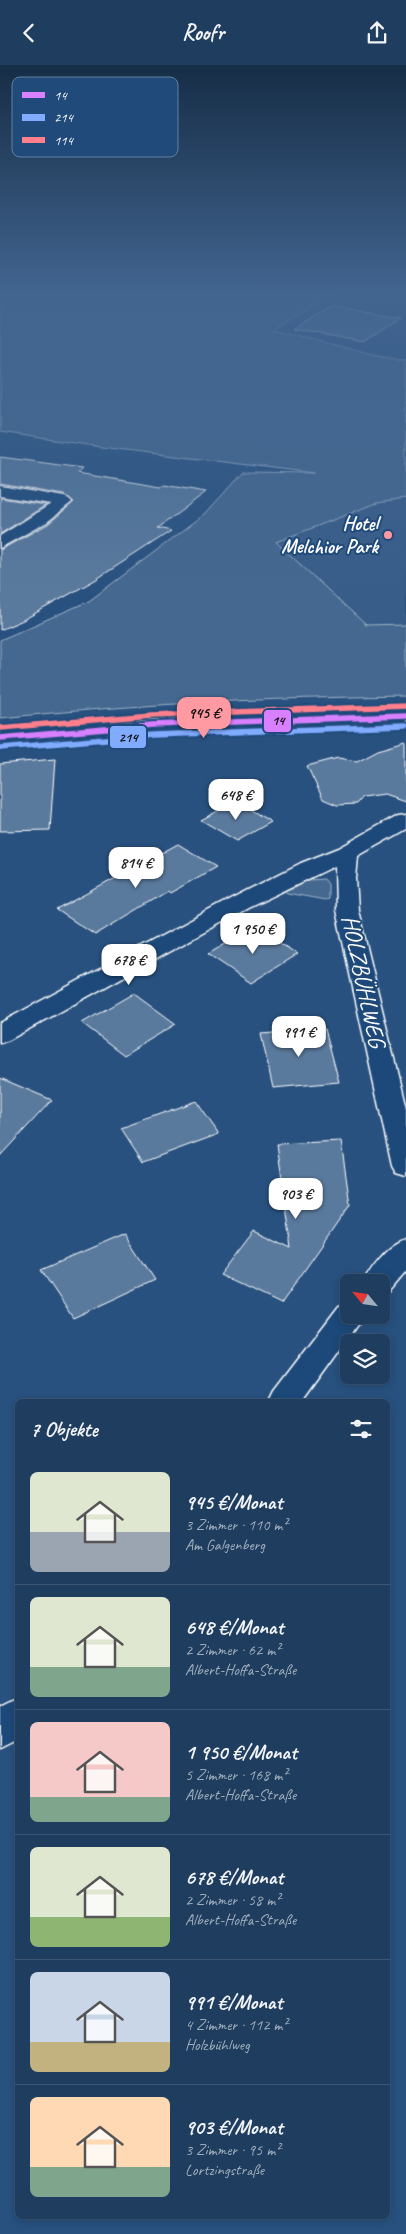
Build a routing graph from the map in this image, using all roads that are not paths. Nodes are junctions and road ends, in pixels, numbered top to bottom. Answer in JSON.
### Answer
{"nodes":[{"id":1,"x":0,"y":491,"type":"edge"},
{"id":2,"x":0,"y":543,"type":"edge"},
{"id":3,"x":406,"y":716,"type":"edge"},
{"id":4,"x":0,"y":738,"type":"edge"},
{"id":5,"x":406,"y":820,"type":"edge"},
{"id":6,"x":347,"y":853,"type":"junction"},
{"id":7,"x":0,"y":1034,"type":"edge"},
{"id":8,"x":406,"y":1166,"type":"edge"},
{"id":9,"x":406,"y":1250,"type":"edge"},
{"id":10,"x":386,"y":1274,"type":"edge"},
{"id":11,"x":343,"y":1324,"type":"edge"},
{"id":12,"x":287,"y":1399,"type":"edge"},
{"id":13,"x":15,"y":1718,"type":"edge"},
{"id":14,"x":0,"y":1731,"type":"edge"}],
"edges":[{"from":1,"to":2,"type":"street"},
{"from":3,"to":4,"type":"street"},
{"from":5,"to":6,"type":"street"},
{"from":6,"to":7,"type":"street"},
{"from":6,"to":8,"type":"street","name":"HOLZBÜHLWEG"},
{"from":9,"to":10,"type":"street"},
{"from":11,"to":12,"type":"street"},
{"from":13,"to":14,"type":"street"}]}
